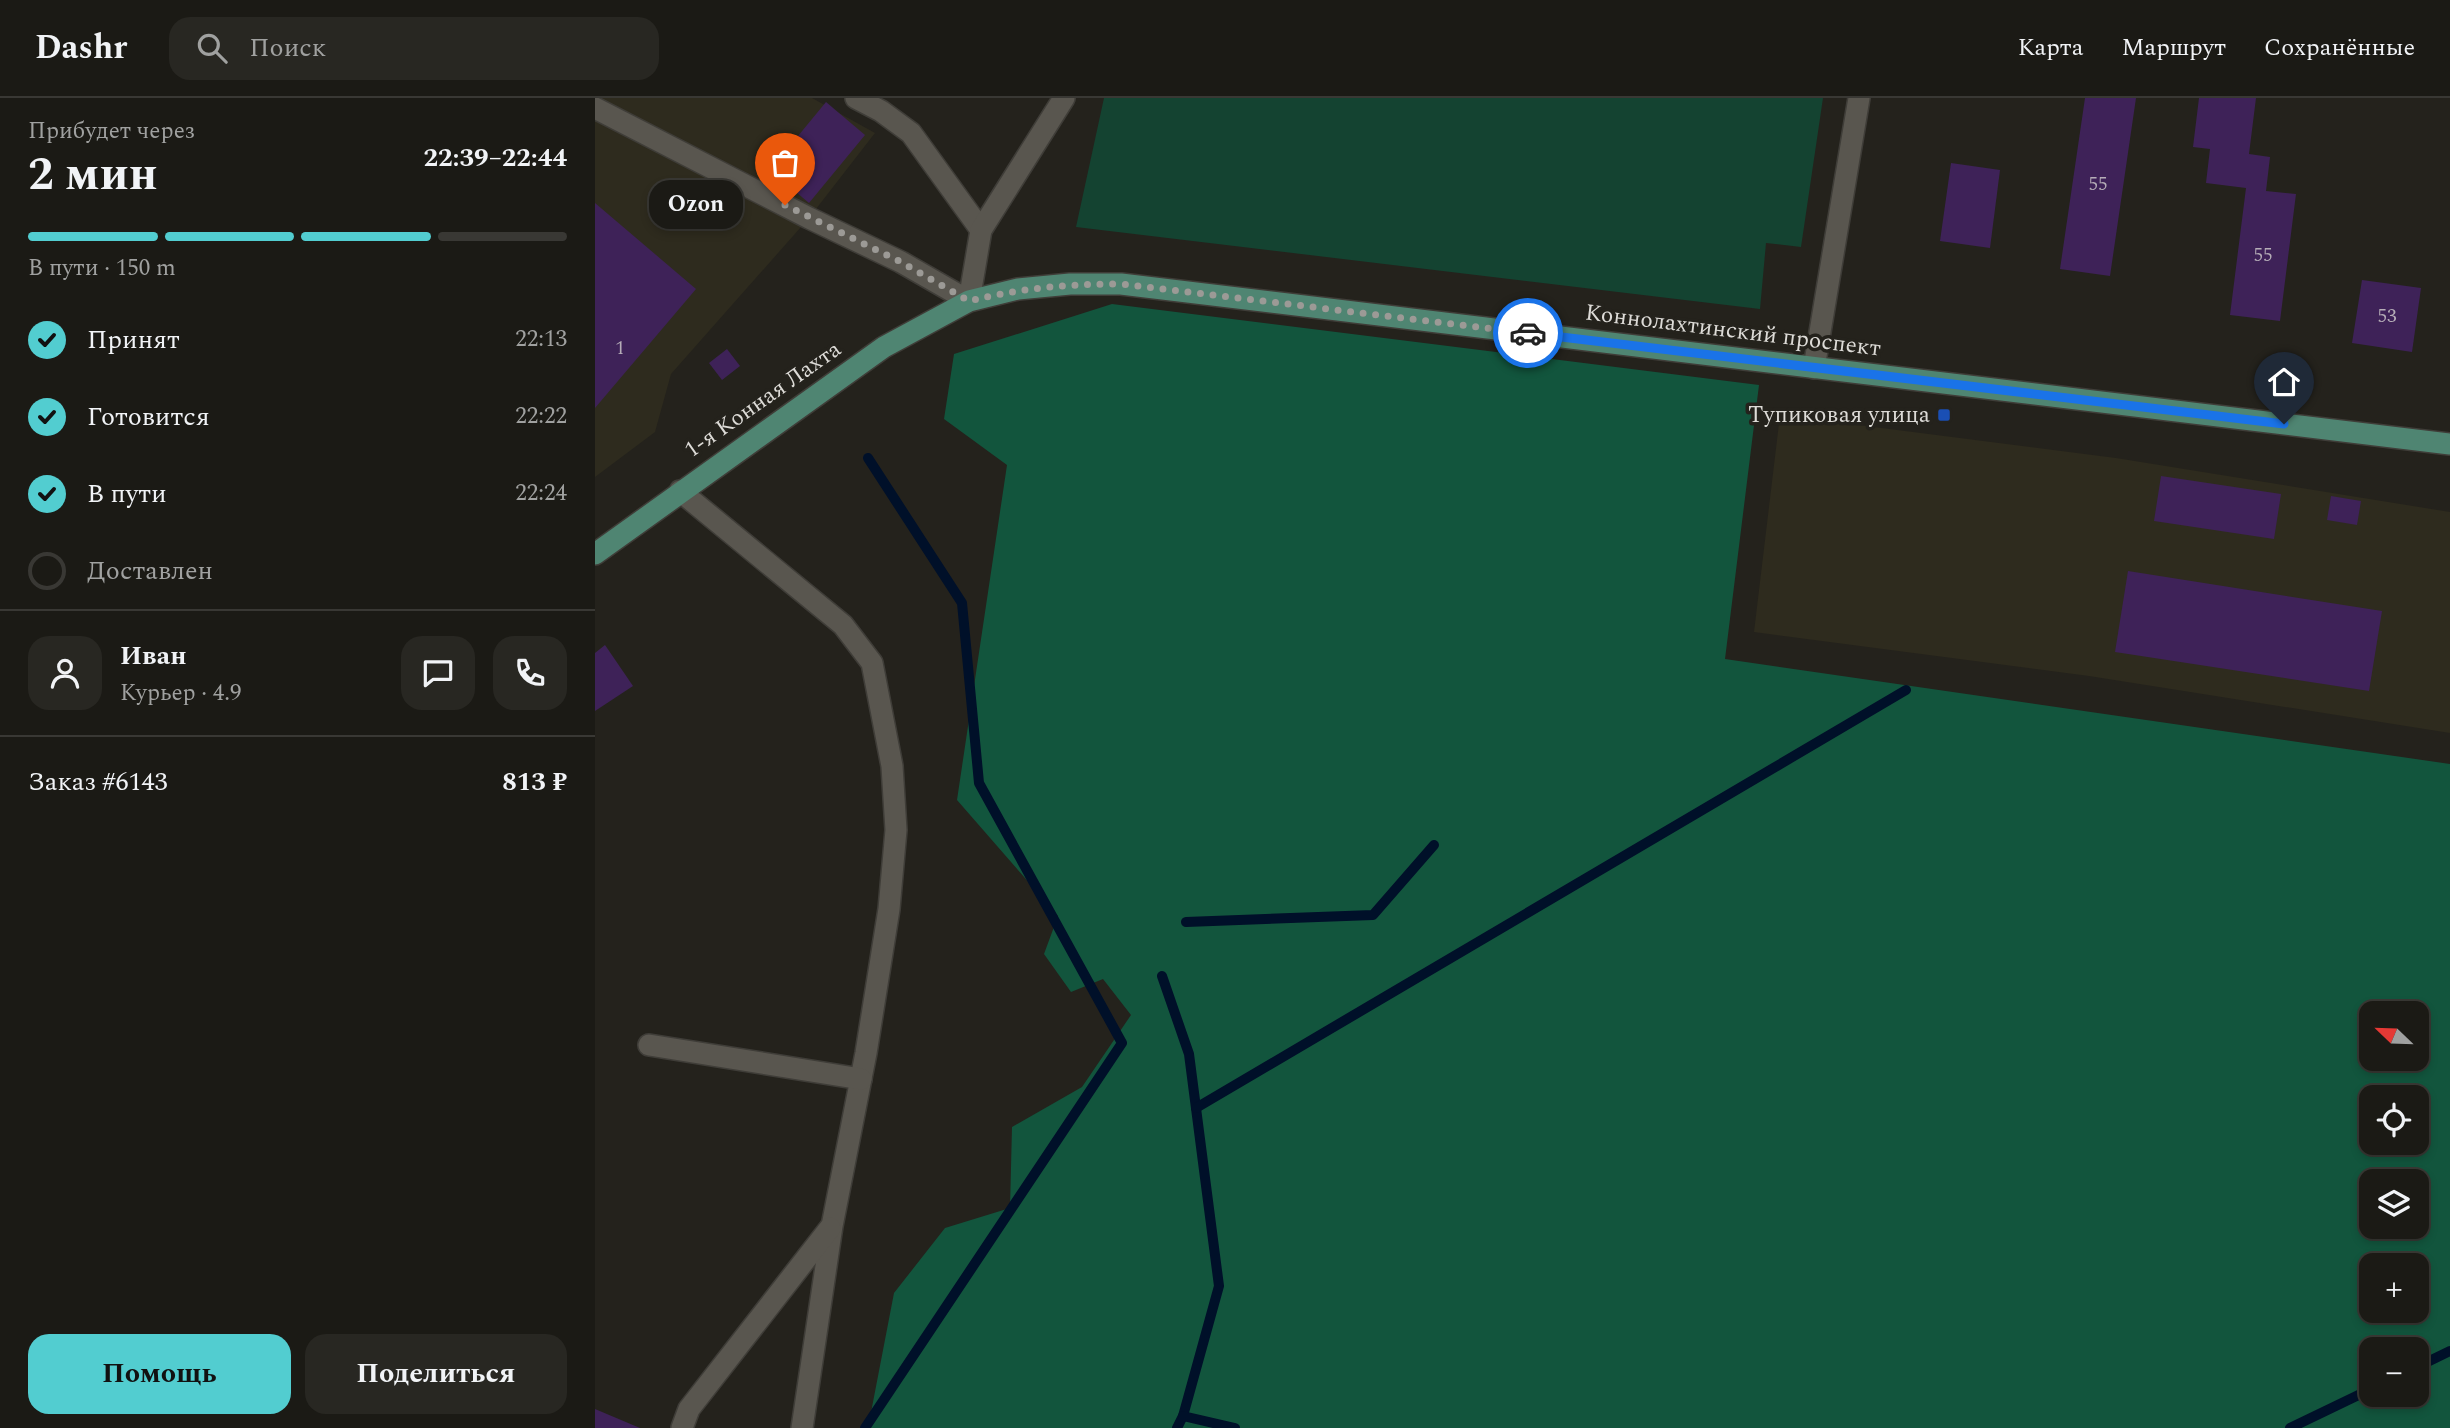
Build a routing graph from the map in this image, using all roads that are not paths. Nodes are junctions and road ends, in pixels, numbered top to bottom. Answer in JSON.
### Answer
{"nodes":[{"id":1,"x":856,"y":98,"type":"edge"},
{"id":2,"x":1064,"y":98,"type":"edge"},
{"id":3,"x":1859,"y":98,"type":"edge"},
{"id":4,"x":595,"y":108,"type":"edge"},
{"id":5,"x":981,"y":230,"type":"junction"},
{"id":6,"x":969,"y":301,"type":"junction"},
{"id":7,"x":1814,"y":368,"type":"junction"},
{"id":8,"x":2450,"y":444,"type":"edge"},
{"id":9,"x":680,"y":491,"type":"junction"},
{"id":10,"x":595,"y":554,"type":"edge"},
{"id":11,"x":649,"y":1045,"type":"dead end"},
{"id":12,"x":861,"y":1079,"type":"junction"},
{"id":13,"x":832,"y":1226,"type":"junction"},
{"id":14,"x":682,"y":1428,"type":"edge"},
{"id":15,"x":802,"y":1428,"type":"edge"}],
"edges":[{"from":1,"to":5,"type":"street"},
{"from":2,"to":5,"type":"street"},
{"from":3,"to":7,"type":"street"},
{"from":4,"to":6,"type":"street"},
{"from":5,"to":6,"type":"street"},
{"from":6,"to":7,"type":"main road","name":"Коннолахтинский проспект"},
{"from":6,"to":9,"type":"main road","name":"1-я Конная Лахта"},
{"from":7,"to":8,"type":"main road","name":"Коннолахтинский проспект"},
{"from":9,"to":10,"type":"main road","name":"1-я Конная Лахта"},
{"from":9,"to":12,"type":"street"},
{"from":11,"to":12,"type":"street"},
{"from":12,"to":13,"type":"street"},
{"from":13,"to":14,"type":"street"},
{"from":13,"to":15,"type":"street"}]}
